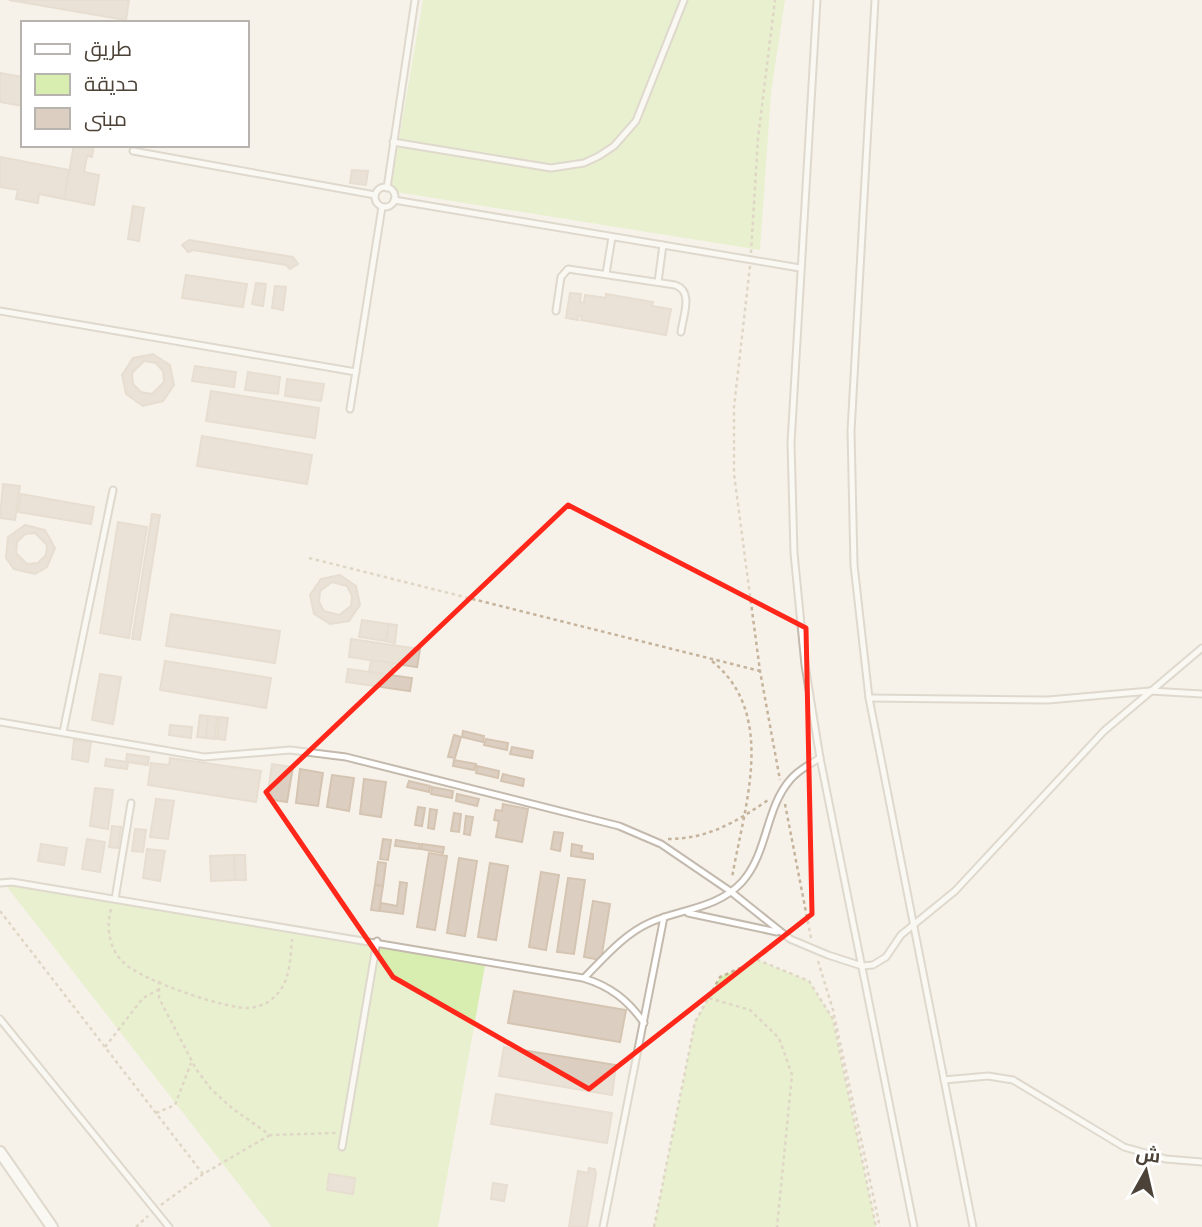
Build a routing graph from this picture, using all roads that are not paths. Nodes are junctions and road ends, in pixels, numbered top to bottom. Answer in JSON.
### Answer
{"nodes":[{"id":1,"x":415,"y":0,"type":"edge"},
{"id":2,"x":684,"y":0,"type":"edge"},
{"id":3,"x":817,"y":0,"type":"edge"},
{"id":4,"x":875,"y":0,"type":"edge"},
{"id":5,"x":393,"y":142,"type":"junction"},
{"id":6,"x":133,"y":151,"type":"dead end"},
{"id":7,"x":387,"y":188,"type":"junction"},
{"id":8,"x":375,"y":195,"type":"junction"},
{"id":9,"x":394,"y":201,"type":"junction"},
{"id":10,"x":382,"y":207,"type":"junction"},
{"id":11,"x":612,"y":237,"type":"junction"},
{"id":12,"x":663,"y":245,"type":"junction"},
{"id":13,"x":800,"y":268,"type":"junction"},
{"id":14,"x":606,"y":274,"type":"junction"},
{"id":15,"x":658,"y":282,"type":"junction"},
{"id":16,"x":0,"y":311,"type":"edge"},
{"id":17,"x":556,"y":311,"type":"dead end"},
{"id":18,"x":681,"y":332,"type":"dead end"},
{"id":19,"x":356,"y":372,"type":"junction"},
{"id":20,"x":350,"y":409,"type":"dead end"},
{"id":21,"x":113,"y":490,"type":"dead end"},
{"id":22,"x":1202,"y":648,"type":"edge"},
{"id":23,"x":1150,"y":691,"type":"junction"},
{"id":24,"x":1202,"y":694,"type":"edge"},
{"id":25,"x":869,"y":698,"type":"junction"},
{"id":26,"x":0,"y":722,"type":"edge"},
{"id":27,"x":63,"y":732,"type":"junction"},
{"id":28,"x":820,"y":758,"type":"junction"},
{"id":29,"x":131,"y":803,"type":"dead end"},
{"id":30,"x":0,"y":883,"type":"edge"},
{"id":31,"x":730,"y":891,"type":"junction"},
{"id":32,"x":115,"y":899,"type":"junction"},
{"id":33,"x":685,"y":912,"type":"junction"},
{"id":34,"x":664,"y":917,"type":"junction"},
{"id":35,"x":915,"y":923,"type":"junction"},
{"id":36,"x":780,"y":933,"type":"junction"},
{"id":37,"x":377,"y":941,"type":"junction"},
{"id":38,"x":862,"y":966,"type":"junction"},
{"id":39,"x":583,"y":978,"type":"junction"},
{"id":40,"x":0,"y":1019,"type":"edge"},
{"id":41,"x":644,"y":1023,"type":"junction"},
{"id":42,"x":944,"y":1080,"type":"junction"},
{"id":43,"x":342,"y":1147,"type":"dead end"},
{"id":44,"x":0,"y":1152,"type":"edge"},
{"id":45,"x":1202,"y":1162,"type":"edge"},
{"id":46,"x":52,"y":1227,"type":"edge"},
{"id":47,"x":169,"y":1227,"type":"edge"},
{"id":48,"x":603,"y":1227,"type":"edge"},
{"id":49,"x":914,"y":1227,"type":"edge"},
{"id":50,"x":973,"y":1227,"type":"edge"}],
"edges":[{"from":1,"to":5,"type":"lane"},
{"from":2,"to":5,"type":"lane"},
{"from":3,"to":13,"type":"lane"},
{"from":4,"to":25,"type":"lane"},
{"from":5,"to":7,"type":"lane"},
{"from":6,"to":8,"type":"lane"},
{"from":7,"to":8,"type":"lane"},
{"from":7,"to":9,"type":"lane"},
{"from":8,"to":10,"type":"lane"},
{"from":9,"to":10,"type":"lane"},
{"from":9,"to":11,"type":"lane"},
{"from":10,"to":19,"type":"lane"},
{"from":11,"to":12,"type":"lane"},
{"from":11,"to":14,"type":"lane"},
{"from":12,"to":13,"type":"lane"},
{"from":12,"to":15,"type":"lane"},
{"from":13,"to":28,"type":"lane"},
{"from":14,"to":15,"type":"lane"},
{"from":14,"to":17,"type":"lane"},
{"from":15,"to":18,"type":"lane"},
{"from":16,"to":19,"type":"lane"},
{"from":19,"to":20,"type":"lane"},
{"from":21,"to":27,"type":"lane"},
{"from":22,"to":23,"type":"lane"},
{"from":23,"to":24,"type":"lane"},
{"from":23,"to":25,"type":"lane"},
{"from":23,"to":35,"type":"lane"},
{"from":25,"to":35,"type":"lane"},
{"from":26,"to":27,"type":"lane"},
{"from":27,"to":31,"type":"lane"},
{"from":28,"to":31,"type":"lane"},
{"from":28,"to":38,"type":"lane"},
{"from":29,"to":32,"type":"lane"},
{"from":30,"to":32,"type":"lane"},
{"from":31,"to":33,"type":"lane"},
{"from":31,"to":36,"type":"lane"},
{"from":32,"to":37,"type":"lane"},
{"from":33,"to":34,"type":"lane"},
{"from":33,"to":36,"type":"lane"},
{"from":34,"to":39,"type":"lane"},
{"from":34,"to":41,"type":"lane"},
{"from":35,"to":38,"type":"lane"},
{"from":35,"to":42,"type":"lane"},
{"from":36,"to":38,"type":"lane"},
{"from":37,"to":39,"type":"lane"},
{"from":37,"to":43,"type":"lane"},
{"from":38,"to":49,"type":"lane"},
{"from":39,"to":41,"type":"lane"},
{"from":40,"to":47,"type":"lane"},
{"from":41,"to":48,"type":"lane"},
{"from":42,"to":45,"type":"lane"},
{"from":42,"to":50,"type":"lane"},
{"from":44,"to":46,"type":"street"}]}
